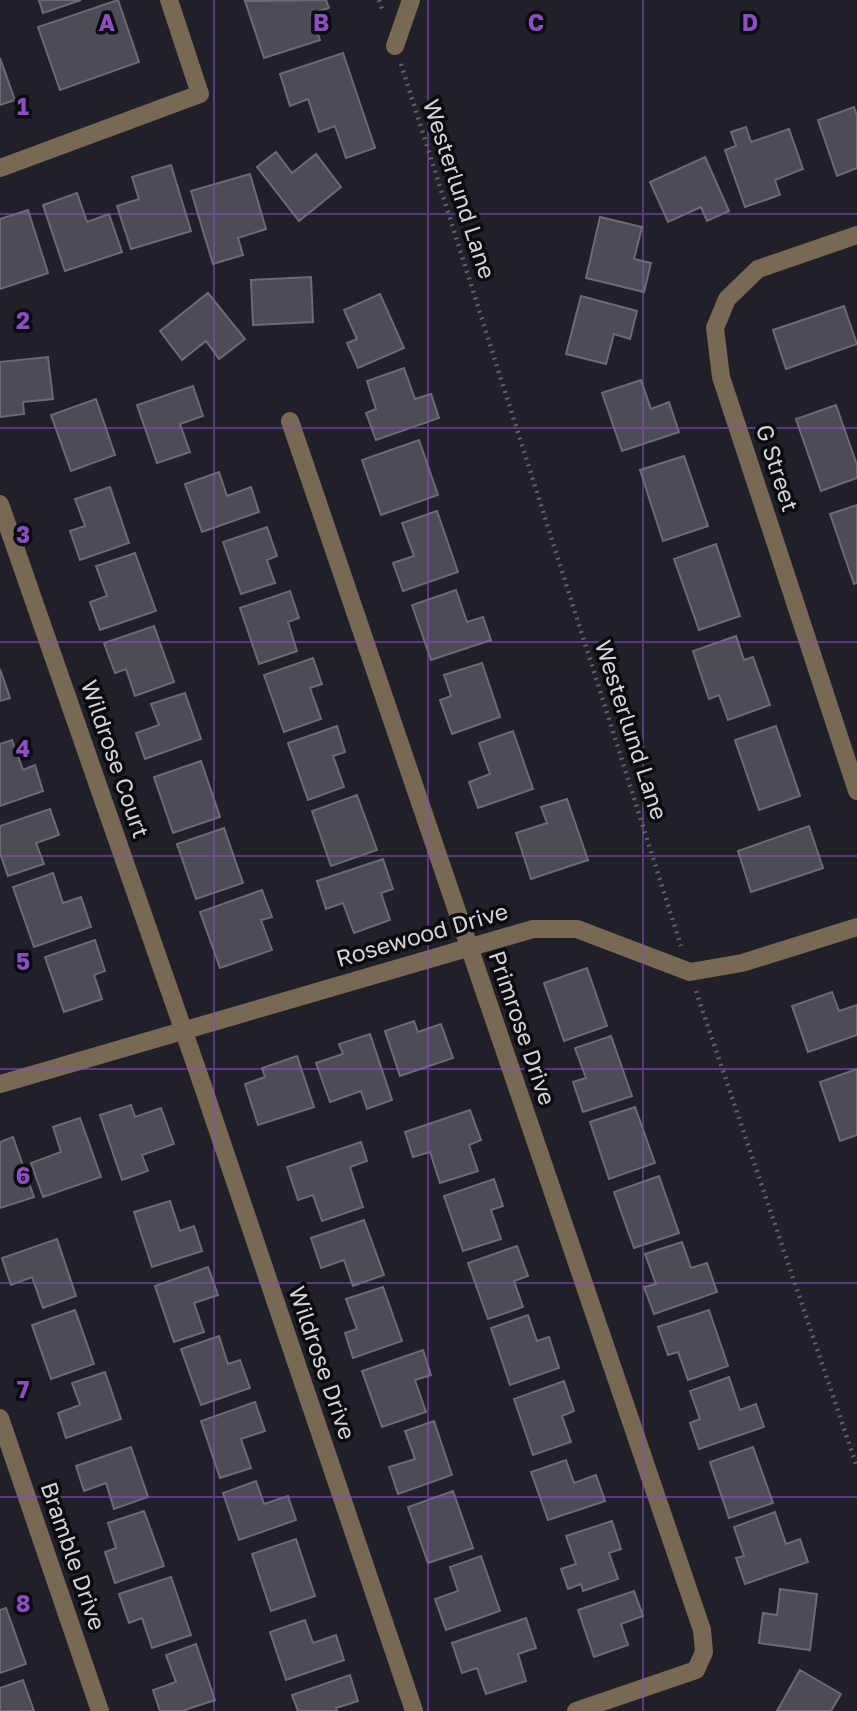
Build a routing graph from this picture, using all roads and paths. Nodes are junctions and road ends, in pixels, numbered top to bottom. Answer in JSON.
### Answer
{"nodes":[{"id":1,"x":170,"y":0,"type":"edge"},
{"id":2,"x":379,"y":0,"type":"edge"},
{"id":3,"x":411,"y":0,"type":"edge"},
{"id":4,"x":395,"y":46,"type":"junction"},
{"id":5,"x":0,"y":168,"type":"edge"},
{"id":6,"x":857,"y":235,"type":"edge"},
{"id":7,"x":290,"y":421,"type":"dead end"},
{"id":8,"x":0,"y":504,"type":"edge"},
{"id":9,"x":857,"y":791,"type":"edge"},
{"id":10,"x":857,"y":927,"type":"edge"},
{"id":11,"x":469,"y":947,"type":"junction"},
{"id":12,"x":690,"y":972,"type":"junction"},
{"id":13,"x":183,"y":1030,"type":"junction"},
{"id":14,"x":0,"y":1084,"type":"edge"},
{"id":15,"x":0,"y":1418,"type":"edge"},
{"id":16,"x":857,"y":1467,"type":"edge"},
{"id":17,"x":100,"y":1711,"type":"edge"},
{"id":18,"x":414,"y":1711,"type":"edge"},
{"id":19,"x":576,"y":1711,"type":"edge"}],
"edges":[{"from":1,"to":5,"type":"street"},
{"from":2,"to":4,"type":"path","name":"Westerlund Lane"},
{"from":3,"to":4,"type":"street"},
{"from":4,"to":12,"type":"path","name":"Westerlund Lane"},
{"from":6,"to":9,"type":"street","name":"G Street"},
{"from":7,"to":11,"type":"street","name":"Primrose Drive"},
{"from":8,"to":13,"type":"street","name":"Wildrose Court"},
{"from":10,"to":12,"type":"street"},
{"from":11,"to":12,"type":"street","name":"Rosewood Drive"},
{"from":11,"to":13,"type":"street","name":"Rosewood Drive"},
{"from":11,"to":19,"type":"street","name":"Primrose Drive"},
{"from":12,"to":16,"type":"path","name":"Westerlund Lane"},
{"from":13,"to":14,"type":"street","name":"Rosewood Drive"},
{"from":13,"to":18,"type":"street","name":"Wildrose Drive"},
{"from":15,"to":17,"type":"street","name":"Bramble Drive"}]}
